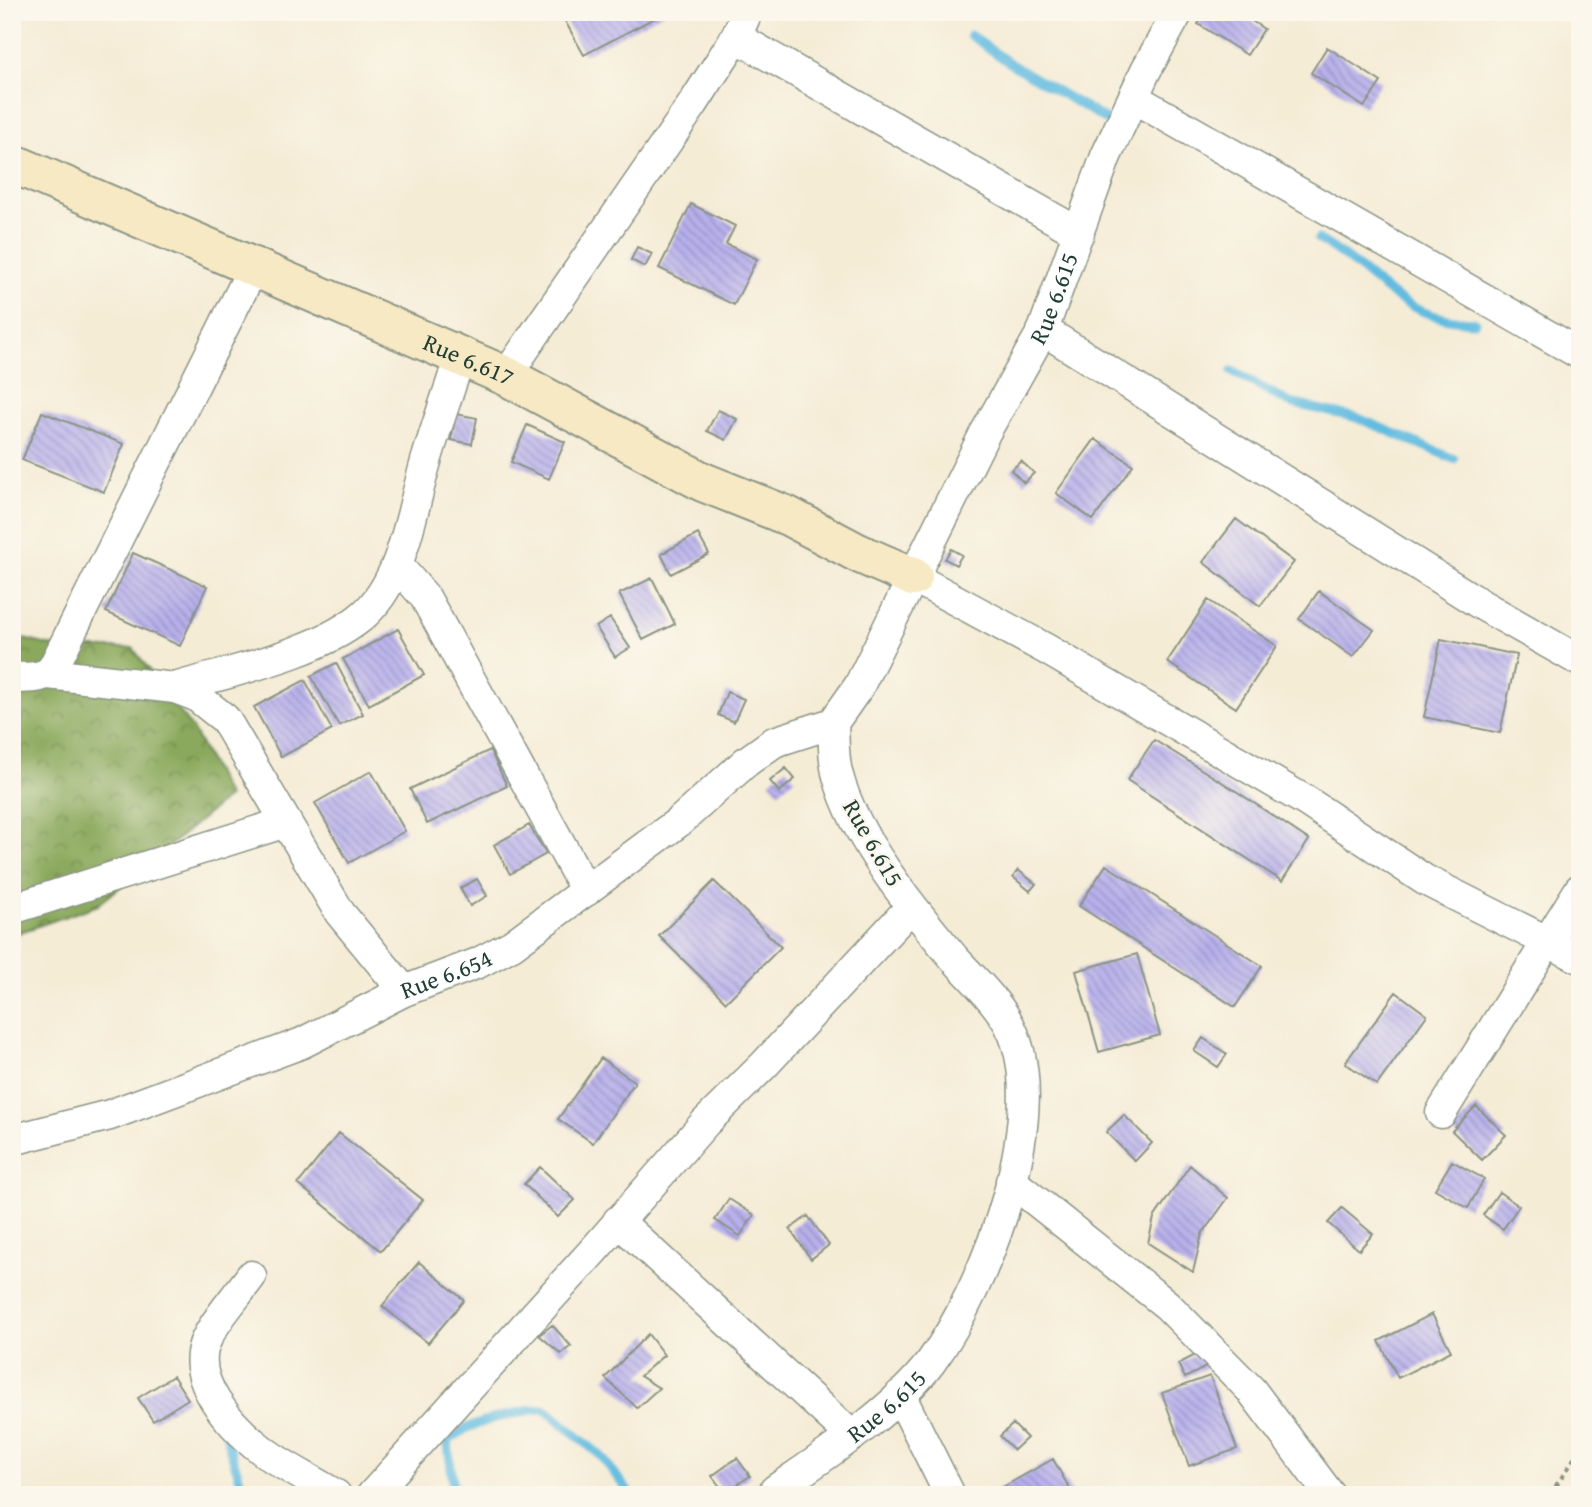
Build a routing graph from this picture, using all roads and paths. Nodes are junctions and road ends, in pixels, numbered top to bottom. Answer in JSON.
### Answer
{"nodes":[{"id":1,"x":1178,"y":12,"type":"edge"},
{"id":2,"x":741,"y":24,"type":"edge"},
{"id":3,"x":1134,"y":98,"type":"junction"},
{"id":4,"x":12,"y":163,"type":"edge"},
{"id":5,"x":1079,"y":233,"type":"junction"},
{"id":6,"x":254,"y":266,"type":"junction"},
{"id":7,"x":1043,"y":330,"type":"junction"},
{"id":8,"x":1580,"y":354,"type":"edge"},
{"id":9,"x":460,"y":357,"type":"junction"},
{"id":10,"x":506,"y":376,"type":"junction"},
{"id":11,"x":397,"y":565,"type":"junction"},
{"id":12,"x":913,"y":577,"type":"junction"},
{"id":13,"x":1580,"y":661,"type":"edge"},
{"id":14,"x":48,"y":674,"type":"junction"},
{"id":15,"x":12,"y":678,"type":"edge"},
{"id":16,"x":175,"y":688,"type":"junction"},
{"id":17,"x":833,"y":723,"type":"junction"},
{"id":18,"x":286,"y":822,"type":"junction"},
{"id":19,"x":1580,"y":889,"type":"edge"},
{"id":20,"x":586,"y":891,"type":"junction"},
{"id":21,"x":911,"y":907,"type":"junction"},
{"id":22,"x":12,"y":909,"type":"edge"},
{"id":23,"x":1549,"y":941,"type":"junction"},
{"id":24,"x":1580,"y":958,"type":"edge"},
{"id":25,"x":404,"y":991,"type":"junction"},
{"id":26,"x":1441,"y":1113,"type":"dead end"},
{"id":27,"x":12,"y":1140,"type":"edge"},
{"id":28,"x":1012,"y":1181,"type":"junction"},
{"id":29,"x":618,"y":1221,"type":"junction"},
{"id":30,"x":251,"y":1276,"type":"dead end"},
{"id":31,"x":900,"y":1395,"type":"junction"},
{"id":32,"x":852,"y":1436,"type":"junction"},
{"id":33,"x":1580,"y":1450,"type":"edge"},
{"id":34,"x":336,"y":1495,"type":"edge"},
{"id":35,"x":372,"y":1495,"type":"edge"},
{"id":36,"x":773,"y":1495,"type":"edge"},
{"id":37,"x":950,"y":1495,"type":"edge"},
{"id":38,"x":1329,"y":1495,"type":"edge"},
{"id":39,"x":1550,"y":1495,"type":"edge"}],
"edges":[{"from":1,"to":3,"type":"street","name":"Rue 6.615"},
{"from":2,"to":5,"type":"street"},
{"from":2,"to":10,"type":"street"},
{"from":3,"to":5,"type":"street","name":"Rue 6.615"},
{"from":3,"to":8,"type":"street"},
{"from":4,"to":6,"type":"street","name":"Rue 6.617"},
{"from":5,"to":7,"type":"street","name":"Rue 6.615"},
{"from":6,"to":9,"type":"street","name":"Rue 6.617"},
{"from":6,"to":14,"type":"street"},
{"from":7,"to":12,"type":"street","name":"Rue 6.615"},
{"from":7,"to":13,"type":"street"},
{"from":9,"to":10,"type":"street","name":"Rue 6.617"},
{"from":9,"to":11,"type":"street"},
{"from":10,"to":12,"type":"street","name":"Rue 6.617"},
{"from":11,"to":16,"type":"street"},
{"from":11,"to":20,"type":"street"},
{"from":12,"to":17,"type":"street","name":"Rue 6.615"},
{"from":12,"to":23,"type":"street"},
{"from":14,"to":15,"type":"street"},
{"from":14,"to":16,"type":"street"},
{"from":16,"to":18,"type":"street"},
{"from":17,"to":20,"type":"street","name":"Rue 6.654"},
{"from":17,"to":21,"type":"street","name":"Rue 6.615"},
{"from":18,"to":22,"type":"street"},
{"from":18,"to":25,"type":"street"},
{"from":19,"to":23,"type":"street"},
{"from":20,"to":25,"type":"street","name":"Rue 6.654"},
{"from":21,"to":28,"type":"street","name":"Rue 6.615"},
{"from":21,"to":29,"type":"street"},
{"from":23,"to":24,"type":"street"},
{"from":23,"to":26,"type":"street"},
{"from":25,"to":27,"type":"street","name":"Rue 6.654"},
{"from":28,"to":31,"type":"street","name":"Rue 6.615"},
{"from":28,"to":38,"type":"street"},
{"from":29,"to":32,"type":"street"},
{"from":29,"to":35,"type":"street"},
{"from":30,"to":34,"type":"street"},
{"from":31,"to":32,"type":"street","name":"Rue 6.615"},
{"from":31,"to":37,"type":"street"},
{"from":32,"to":36,"type":"street","name":"Rue 6.615"},
{"from":33,"to":39,"type":"path"}]}
